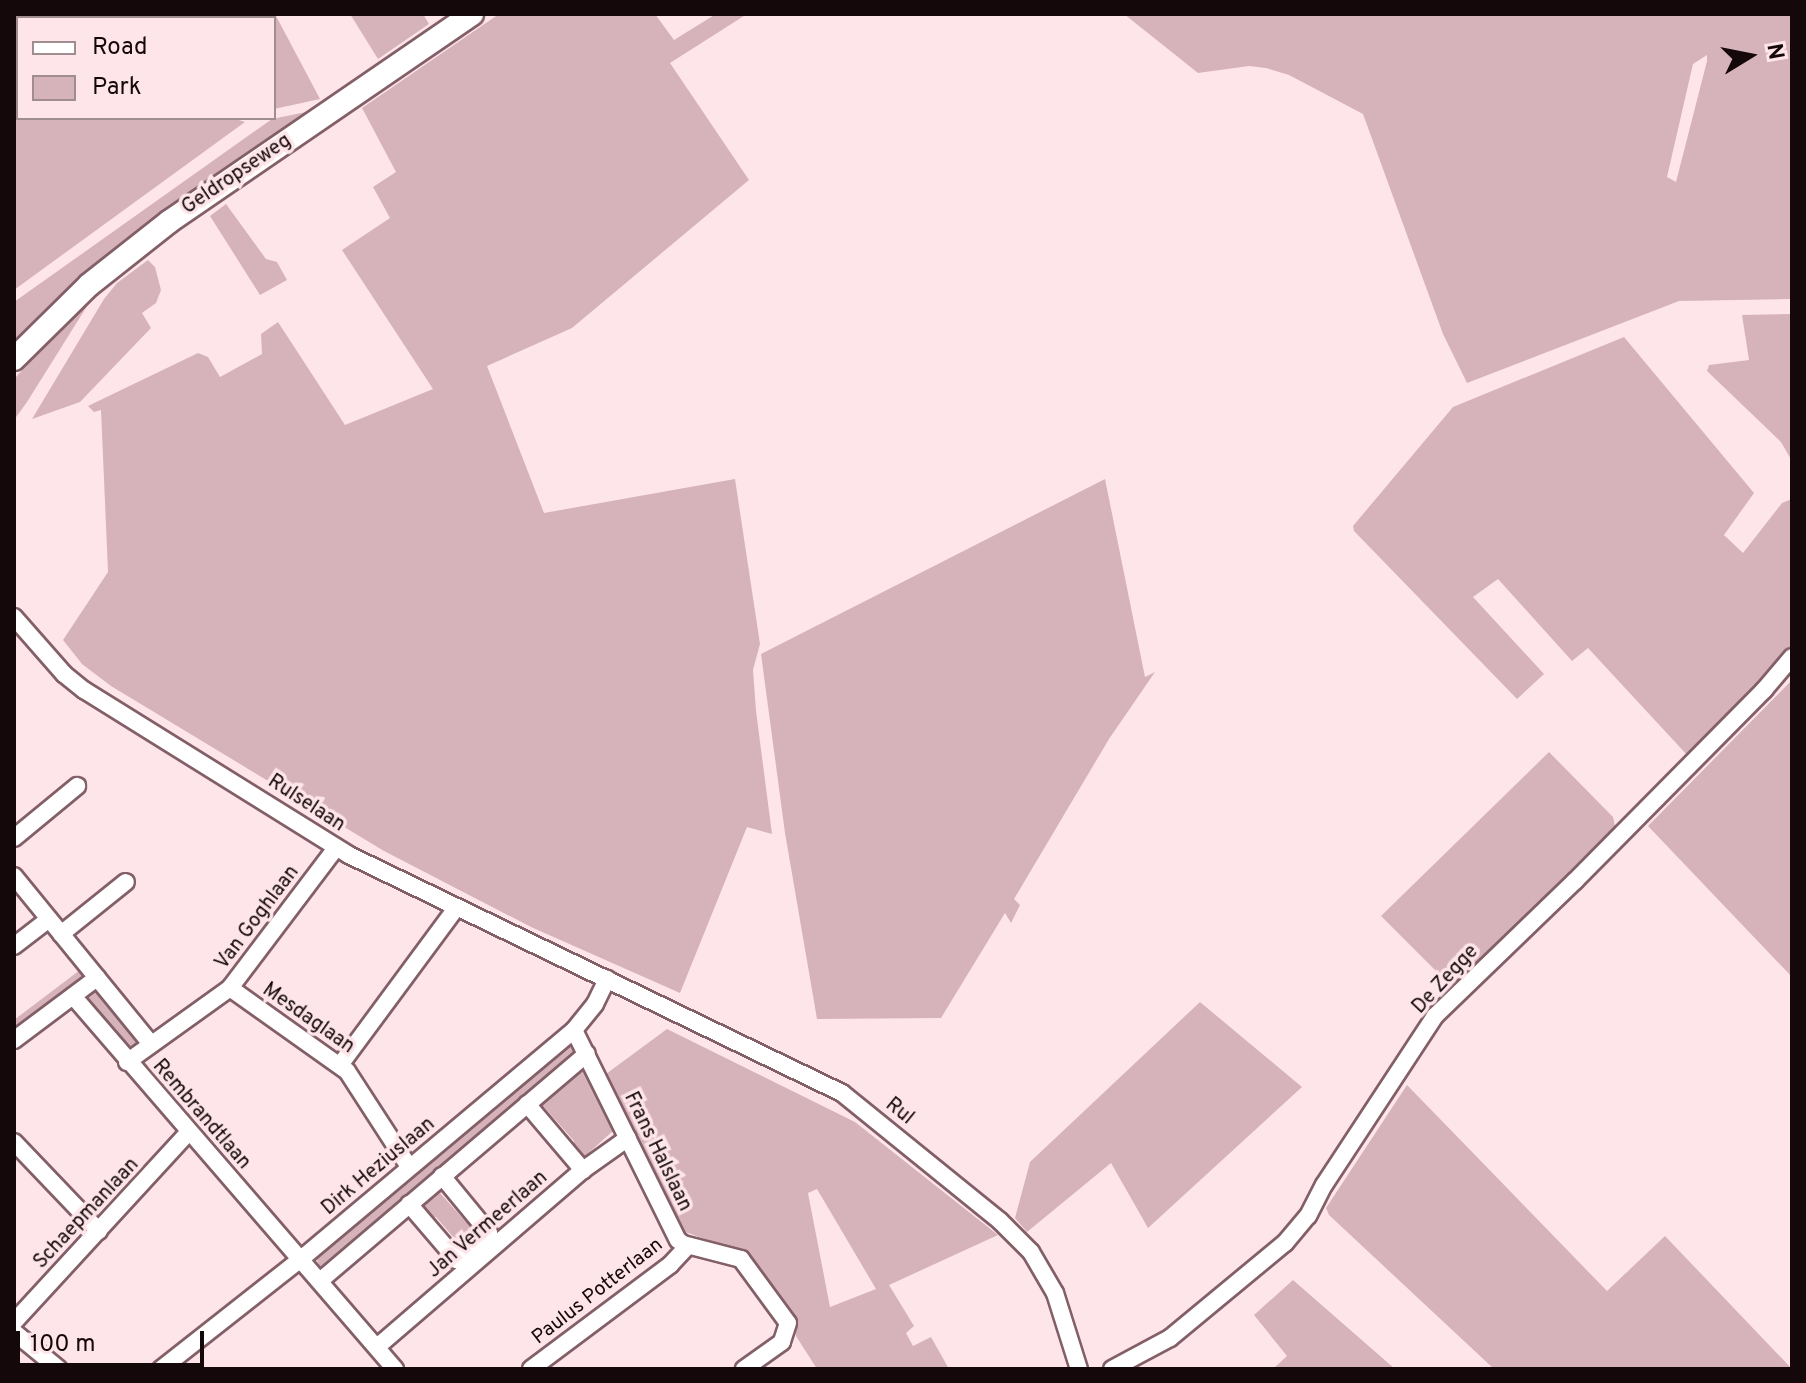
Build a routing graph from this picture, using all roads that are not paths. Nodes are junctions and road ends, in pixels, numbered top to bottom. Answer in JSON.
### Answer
{"nodes":[{"id":1,"x":472,"y":14,"type":"edge"},
{"id":2,"x":15,"y":362,"type":"edge"},
{"id":3,"x":14,"y":617,"type":"edge"},
{"id":4,"x":1792,"y":657,"type":"edge"},
{"id":5,"x":77,"y":786,"type":"dead end"},
{"id":6,"x":14,"y":838,"type":"edge"},
{"id":7,"x":336,"y":848,"type":"junction"},
{"id":8,"x":14,"y":876,"type":"edge"},
{"id":9,"x":126,"y":882,"type":"dead end"},
{"id":10,"x":456,"y":908,"type":"junction"},
{"id":11,"x":49,"y":919,"type":"junction"},
{"id":12,"x":61,"y":934,"type":"junction"},
{"id":13,"x":14,"y":946,"type":"edge"},
{"id":14,"x":97,"y":978,"type":"junction"},
{"id":15,"x":607,"y":979,"type":"junction"},
{"id":16,"x":230,"y":988,"type":"junction"},
{"id":17,"x":73,"y":996,"type":"junction"},
{"id":18,"x":574,"y":1030,"type":"junction"},
{"id":19,"x":14,"y":1040,"type":"edge"},
{"id":20,"x":151,"y":1044,"type":"junction"},
{"id":21,"x":587,"y":1054,"type":"junction"},
{"id":22,"x":127,"y":1062,"type":"junction"},
{"id":23,"x":340,"y":1065,"type":"junction"},
{"id":24,"x":527,"y":1104,"type":"junction"},
{"id":25,"x":189,"y":1132,"type":"junction"},
{"id":26,"x":628,"y":1138,"type":"junction"},
{"id":27,"x":14,"y":1142,"type":"edge"},
{"id":28,"x":409,"y":1167,"type":"junction"},
{"id":29,"x":583,"y":1170,"type":"junction"},
{"id":30,"x":442,"y":1176,"type":"junction"},
{"id":31,"x":409,"y":1204,"type":"junction"},
{"id":32,"x":99,"y":1231,"type":"junction"},
{"id":33,"x":688,"y":1246,"type":"junction"},
{"id":34,"x":301,"y":1259,"type":"junction"},
{"id":35,"x":321,"y":1280,"type":"junction"},
{"id":36,"x":14,"y":1322,"type":"edge"},
{"id":37,"x":14,"y":1332,"type":"edge"},
{"id":38,"x":377,"y":1347,"type":"junction"},
{"id":39,"x":390,"y":1367,"type":"edge"},
{"id":40,"x":59,"y":1369,"type":"edge"},
{"id":41,"x":161,"y":1369,"type":"edge"},
{"id":42,"x":531,"y":1369,"type":"edge"},
{"id":43,"x":744,"y":1369,"type":"edge"},
{"id":44,"x":1079,"y":1369,"type":"edge"},
{"id":45,"x":1112,"y":1369,"type":"edge"}],
"edges":[{"from":1,"to":2,"type":"main road","name":"Geldropseweg"},
{"from":3,"to":7,"type":"street","name":"Rulselaan"},
{"from":4,"to":45,"type":"street","name":"De Zegge"},
{"from":5,"to":6,"type":"street"},
{"from":7,"to":10,"type":"street","name":"Rulselaan"},
{"from":7,"to":16,"type":"street","name":"Van Goghlaan"},
{"from":8,"to":11,"type":"street","name":"Rembrandtlaan"},
{"from":9,"to":12,"type":"street"},
{"from":10,"to":15,"type":"street","name":"Rulselaan"},
{"from":10,"to":23,"type":"street"},
{"from":11,"to":12,"type":"street","name":"Rembrandtlaan"},
{"from":11,"to":13,"type":"street"},
{"from":12,"to":14,"type":"street","name":"Rembrandtlaan"},
{"from":14,"to":17,"type":"street"},
{"from":14,"to":20,"type":"street","name":"Rembrandtlaan"},
{"from":15,"to":18,"type":"street","name":"Dirk Heziuslaan"},
{"from":15,"to":44,"type":"street","name":"Rul"},
{"from":16,"to":20,"type":"street","name":"Van Goghlaan"},
{"from":16,"to":23,"type":"street","name":"Mesdaglaan"},
{"from":17,"to":19,"type":"street"},
{"from":17,"to":22,"type":"street","name":"Rembrandtlaan"},
{"from":18,"to":21,"type":"street","name":"Frans Halslaan"},
{"from":18,"to":28,"type":"street","name":"Dirk Heziuslaan"},
{"from":20,"to":22,"type":"street","name":"Van Goghlaan"},
{"from":21,"to":24,"type":"street"},
{"from":21,"to":26,"type":"street","name":"Frans Halslaan"},
{"from":22,"to":25,"type":"street","name":"Rembrandtlaan"},
{"from":23,"to":28,"type":"street","name":"Mesdaglaan"},
{"from":24,"to":29,"type":"street"},
{"from":24,"to":30,"type":"street"},
{"from":25,"to":32,"type":"street","name":"Schaepmanlaan"},
{"from":25,"to":34,"type":"street","name":"Rembrandtlaan"},
{"from":26,"to":29,"type":"street","name":"Jan Vermeerlaan"},
{"from":26,"to":33,"type":"street","name":"Frans Halslaan"},
{"from":27,"to":32,"type":"street"},
{"from":28,"to":34,"type":"street","name":"Dirk Heziuslaan"},
{"from":29,"to":38,"type":"street","name":"Jan Vermeerlaan"},
{"from":30,"to":31,"type":"street"},
{"from":30,"to":31,"type":"street"},
{"from":31,"to":35,"type":"street"},
{"from":32,"to":36,"type":"street","name":"Schaepmanlaan"},
{"from":33,"to":42,"type":"street","name":"Paulus Potterlaan"},
{"from":33,"to":43,"type":"street"},
{"from":34,"to":35,"type":"street","name":"Rembrandtlaan"},
{"from":34,"to":41,"type":"street","name":"Dirk Heziuslaan"},
{"from":35,"to":38,"type":"street","name":"Rembrandtlaan"},
{"from":37,"to":40,"type":"street"},
{"from":38,"to":39,"type":"street","name":"Rembrandtlaan"}]}
